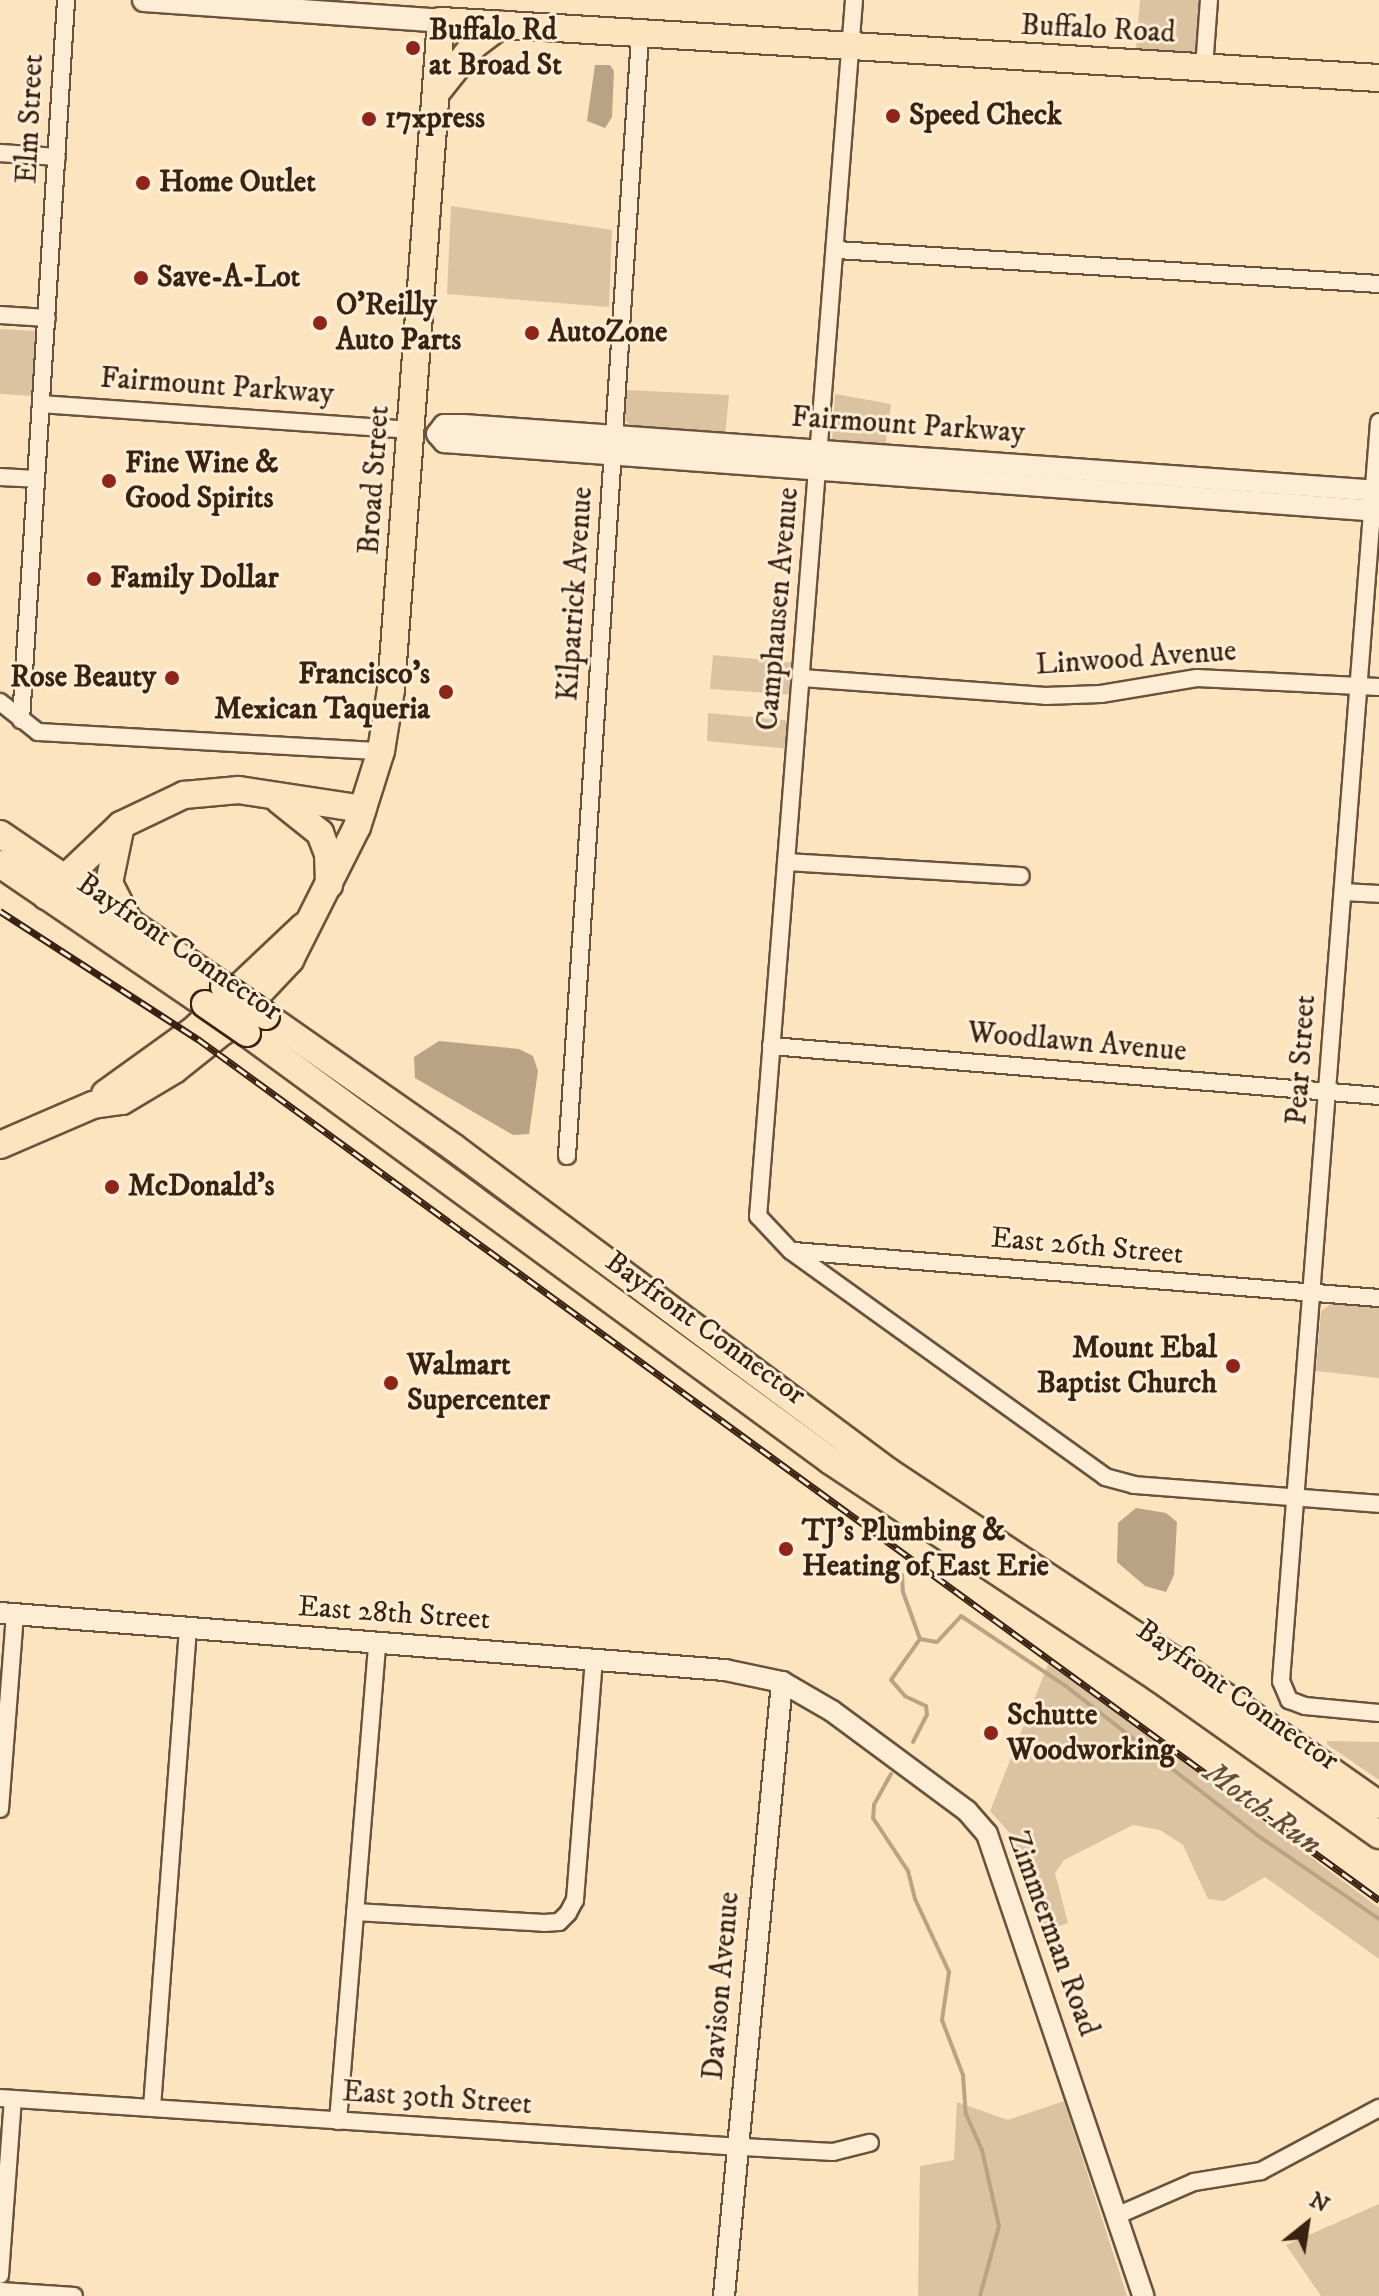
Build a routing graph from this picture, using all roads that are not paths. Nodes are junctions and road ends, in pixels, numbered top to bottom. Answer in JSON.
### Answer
{"nodes":[{"id":1,"x":66,"y":0,"type":"edge"},
{"id":2,"x":144,"y":0,"type":"edge"},
{"id":3,"x":854,"y":0,"type":"edge"},
{"id":4,"x":1209,"y":0,"type":"edge"},
{"id":5,"x":352,"y":7,"type":"edge"},
{"id":6,"x":441,"y":21,"type":"junction"},
{"id":7,"x":501,"y":25,"type":"junction"},
{"id":8,"x":640,"y":35,"type":"junction"},
{"id":9,"x":851,"y":49,"type":"junction"},
{"id":10,"x":1204,"y":68,"type":"junction"},
{"id":11,"x":1379,"y":78,"type":"edge"},
{"id":12,"x":436,"y":93,"type":"junction"},
{"id":13,"x":0,"y":153,"type":"edge"},
{"id":14,"x":57,"y":157,"type":"junction"},
{"id":15,"x":837,"y":250,"type":"junction"},
{"id":16,"x":1379,"y":284,"type":"edge"},
{"id":17,"x":0,"y":315,"type":"edge"},
{"id":18,"x":47,"y":318,"type":"junction"},
{"id":19,"x":41,"y":404,"type":"junction"},
{"id":20,"x":1379,"y":422,"type":"edge"},
{"id":21,"x":424,"y":432,"type":"junction"},
{"id":22,"x":613,"y":445,"type":"junction"},
{"id":23,"x":820,"y":459,"type":"junction"},
{"id":24,"x":0,"y":477,"type":"edge"},
{"id":25,"x":36,"y":479,"type":"junction"},
{"id":26,"x":1376,"y":501,"type":"edge"},
{"id":27,"x":802,"y":678,"type":"junction"},
{"id":28,"x":1359,"y":686,"type":"junction"},
{"id":29,"x":1379,"y":687,"type":"edge"},
{"id":30,"x":0,"y":702,"type":"edge"},
{"id":31,"x":21,"y":720,"type":"junction"},
{"id":32,"x":381,"y":751,"type":"junction"},
{"id":33,"x":269,"y":794,"type":"junction"},
{"id":34,"x":363,"y":809,"type":"junction"},
{"id":35,"x":121,"y":825,"type":"junction"},
{"id":36,"x":0,"y":834,"type":"edge"},
{"id":37,"x":786,"y":862,"type":"junction"},
{"id":38,"x":0,"y":864,"type":"edge"},
{"id":39,"x":1021,"y":876,"type":"dead end"},
{"id":40,"x":329,"y":885,"type":"junction"},
{"id":41,"x":55,"y":887,"type":"junction"},
{"id":42,"x":1343,"y":892,"type":"junction"},
{"id":43,"x":1379,"y":894,"type":"edge"},
{"id":44,"x":130,"y":923,"type":"junction"},
{"id":45,"x":200,"y":985,"type":"junction"},
{"id":46,"x":271,"y":1034,"type":"junction"},
{"id":47,"x":771,"y":1046,"type":"junction"},
{"id":48,"x":1328,"y":1091,"type":"junction"},
{"id":49,"x":1379,"y":1096,"type":"edge"},
{"id":50,"x":0,"y":1145,"type":"edge"},
{"id":51,"x":567,"y":1156,"type":"dead end"},
{"id":52,"x":791,"y":1251,"type":"junction"},
{"id":53,"x":1313,"y":1293,"type":"junction"},
{"id":54,"x":1379,"y":1298,"type":"edge"},
{"id":55,"x":1297,"y":1498,"type":"junction"},
{"id":56,"x":1379,"y":1504,"type":"edge"},
{"id":57,"x":7,"y":1613,"type":"edge"},
{"id":58,"x":188,"y":1629,"type":"junction"},
{"id":59,"x":377,"y":1643,"type":"junction"},
{"id":60,"x":594,"y":1659,"type":"junction"},
{"id":61,"x":782,"y":1682,"type":"junction"},
{"id":62,"x":1379,"y":1713,"type":"edge"},
{"id":63,"x":1379,"y":1805,"type":"edge"},
{"id":64,"x":0,"y":1809,"type":"edge"},
{"id":65,"x":1379,"y":1835,"type":"edge"},
{"id":66,"x":355,"y":1912,"type":"junction"},
{"id":67,"x":7,"y":2098,"type":"edge"},
{"id":68,"x":152,"y":2107,"type":"junction"},
{"id":69,"x":1379,"y":2108,"type":"edge"},
{"id":70,"x":338,"y":2121,"type":"junction"},
{"id":71,"x":870,"y":2143,"type":"dead end"},
{"id":72,"x":738,"y":2147,"type":"junction"},
{"id":73,"x":1116,"y":2216,"type":"junction"},
{"id":74,"x":0,"y":2275,"type":"edge"},
{"id":75,"x":0,"y":2291,"type":"edge"},
{"id":76,"x":74,"y":2296,"type":"edge"},
{"id":77,"x":724,"y":2296,"type":"edge"},
{"id":78,"x":1143,"y":2296,"type":"edge"}],
"edges":[{"from":1,"to":14,"type":"street","name":"Elm Street"},
{"from":2,"to":5,"type":"main road","name":"Buffalo Road"},
{"from":3,"to":9,"type":"street","name":"Camphausen Avenue"},
{"from":4,"to":10,"type":"street"},
{"from":5,"to":6,"type":"main road","name":"Buffalo Road"},
{"from":6,"to":7,"type":"main road","name":"Buffalo Road"},
{"from":6,"to":12,"type":"main road","name":"Broad Street"},
{"from":7,"to":8,"type":"main road","name":"Buffalo Road"},
{"from":7,"to":12,"type":"main road"},
{"from":8,"to":9,"type":"main road","name":"Buffalo Road"},
{"from":8,"to":22,"type":"street","name":"Kilpatrick Avenue"},
{"from":9,"to":10,"type":"main road","name":"Buffalo Road"},
{"from":9,"to":15,"type":"street","name":"Camphausen Avenue"},
{"from":10,"to":11,"type":"main road","name":"Buffalo Road"},
{"from":12,"to":21,"type":"main road","name":"Broad Street"},
{"from":13,"to":14,"type":"street"},
{"from":14,"to":18,"type":"street","name":"Elm Street"},
{"from":15,"to":16,"type":"street"},
{"from":15,"to":23,"type":"street","name":"Camphausen Avenue"},
{"from":17,"to":18,"type":"street"},
{"from":18,"to":19,"type":"street","name":"Elm Street"},
{"from":19,"to":21,"type":"street","name":"Fairmount Parkway"},
{"from":19,"to":25,"type":"street","name":"Elm Street"},
{"from":20,"to":26,"type":"street","name":"Pear Street"},
{"from":21,"to":22,"type":"street","name":"Fairmount Parkway"},
{"from":21,"to":32,"type":"main road","name":"Broad Street"},
{"from":22,"to":23,"type":"street","name":"Fairmount Parkway"},
{"from":22,"to":51,"type":"street","name":"Kilpatrick Avenue"},
{"from":23,"to":26,"type":"street","name":"Fairmount Parkway"},
{"from":23,"to":27,"type":"street","name":"Camphausen Avenue"},
{"from":24,"to":25,"type":"street"},
{"from":25,"to":31,"type":"street","name":"Elm Street"},
{"from":26,"to":28,"type":"street","name":"Pear Street"},
{"from":27,"to":28,"type":"street","name":"Linwood Avenue"},
{"from":27,"to":37,"type":"street","name":"Camphausen Avenue"},
{"from":28,"to":29,"type":"street","name":"Linwood Avenue"},
{"from":28,"to":42,"type":"street","name":"Pear Street"},
{"from":30,"to":31,"type":"street"},
{"from":31,"to":32,"type":"street"},
{"from":32,"to":34,"type":"main road","name":"Broad Street"},
{"from":33,"to":34,"type":"main road"},
{"from":33,"to":35,"type":"main road"},
{"from":33,"to":40,"type":"main road"},
{"from":34,"to":40,"type":"main road","name":"Broad Street"},
{"from":35,"to":41,"type":"main road"},
{"from":35,"to":44,"type":"main road"},
{"from":36,"to":41,"type":"main road","name":"Bayfront Connector"},
{"from":37,"to":39,"type":"street"},
{"from":37,"to":47,"type":"street","name":"Camphausen Avenue"},
{"from":38,"to":41,"type":"main road","name":"Bayfront Connector"},
{"from":40,"to":50,"type":"main road","name":"Broad Street"},
{"from":41,"to":44,"type":"main road","name":"Bayfront Connector"},
{"from":41,"to":45,"type":"main road","name":"Bayfront Connector"},
{"from":42,"to":43,"type":"street"},
{"from":42,"to":48,"type":"street","name":"Pear Street"},
{"from":44,"to":45,"type":"main road","name":"Bayfront Connector"},
{"from":45,"to":46,"type":"main road","name":"Bayfront Connector","bridge":true},
{"from":46,"to":63,"type":"main road","name":"Bayfront Connector"},
{"from":46,"to":65,"type":"main road","name":"Bayfront Connector"},
{"from":47,"to":48,"type":"street","name":"Woodlawn Avenue"},
{"from":47,"to":52,"type":"street","name":"Camphausen Avenue"},
{"from":48,"to":49,"type":"street","name":"Woodlawn Avenue"},
{"from":48,"to":53,"type":"street","name":"Pear Street"},
{"from":52,"to":53,"type":"street","name":"East 26th Street"},
{"from":52,"to":55,"type":"street"},
{"from":53,"to":54,"type":"street","name":"East 26th Street"},
{"from":53,"to":55,"type":"street","name":"Pear Street"},
{"from":55,"to":56,"type":"street"},
{"from":55,"to":62,"type":"street","name":"Pear Street"},
{"from":57,"to":58,"type":"street","name":"East 28th Street"},
{"from":57,"to":64,"type":"street"},
{"from":58,"to":59,"type":"street","name":"East 28th Street"},
{"from":58,"to":68,"type":"street"},
{"from":59,"to":60,"type":"street","name":"East 28th Street"},
{"from":59,"to":66,"type":"street"},
{"from":60,"to":61,"type":"street","name":"East 28th Street"},
{"from":60,"to":66,"type":"street"},
{"from":61,"to":72,"type":"street","name":"Davison Avenue"},
{"from":61,"to":73,"type":"street","name":"Zimmerman Road"},
{"from":66,"to":70,"type":"street"},
{"from":67,"to":68,"type":"street","name":"East 30th Street"},
{"from":67,"to":74,"type":"street"},
{"from":68,"to":70,"type":"street","name":"East 30th Street"},
{"from":69,"to":73,"type":"street"},
{"from":70,"to":72,"type":"street","name":"East 30th Street"},
{"from":71,"to":72,"type":"street","name":"East 30th Street"},
{"from":72,"to":77,"type":"street","name":"Davison Avenue"},
{"from":73,"to":78,"type":"street","name":"Zimmerman Road"},
{"from":75,"to":76,"type":"street"}]}
